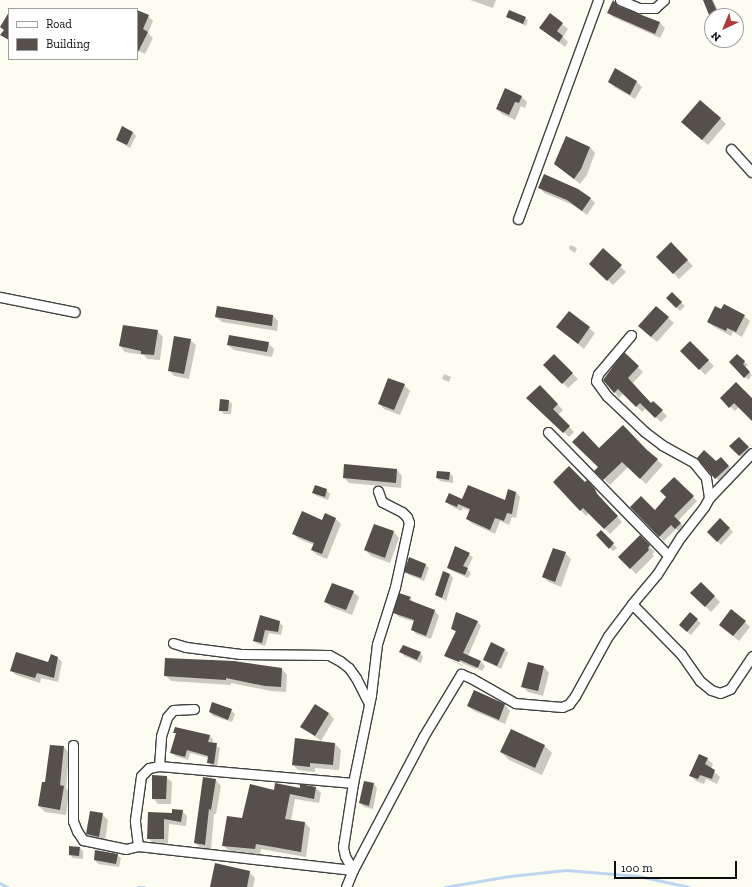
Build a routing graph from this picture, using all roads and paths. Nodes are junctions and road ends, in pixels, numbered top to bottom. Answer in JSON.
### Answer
{"nodes":[{"id":1,"x":598,"y":0,"type":"edge"},
{"id":2,"x":620,"y":0,"type":"edge"},
{"id":3,"x":664,"y":0,"type":"edge"},
{"id":4,"x":731,"y":149,"type":"dead end"},
{"id":5,"x":752,"y":172,"type":"edge"},
{"id":6,"x":518,"y":219,"type":"dead end"},
{"id":7,"x":0,"y":297,"type":"edge"},
{"id":8,"x":75,"y":312,"type":"dead end"},
{"id":9,"x":631,"y":335,"type":"dead end"},
{"id":10,"x":548,"y":432,"type":"dead end"},
{"id":11,"x":752,"y":453,"type":"edge"},
{"id":12,"x":378,"y":491,"type":"dead end"},
{"id":13,"x":709,"y":498,"type":"junction"},
{"id":14,"x":669,"y":556,"type":"junction"},
{"id":15,"x":632,"y":604,"type":"junction"},
{"id":16,"x":173,"y":643,"type":"dead end"},
{"id":17,"x":752,"y":656,"type":"edge"},
{"id":18,"x":369,"y":703,"type":"junction"},
{"id":19,"x":194,"y":709,"type":"dead end"},
{"id":20,"x":73,"y":745,"type":"dead end"},
{"id":21,"x":159,"y":766,"type":"junction"},
{"id":22,"x":353,"y":783,"type":"junction"},
{"id":23,"x":138,"y":846,"type":"junction"},
{"id":24,"x":353,"y":870,"type":"junction"},
{"id":25,"x":346,"y":887,"type":"edge"}],
"edges":[{"from":1,"to":6,"type":"street"},
{"from":2,"to":3,"type":"street"},
{"from":4,"to":5,"type":"street"},
{"from":7,"to":8,"type":"street"},
{"from":9,"to":13,"type":"street"},
{"from":10,"to":14,"type":"street"},
{"from":11,"to":13,"type":"street"},
{"from":12,"to":18,"type":"street"},
{"from":13,"to":14,"type":"street"},
{"from":14,"to":15,"type":"street"},
{"from":15,"to":17,"type":"street"},
{"from":15,"to":24,"type":"street"},
{"from":16,"to":18,"type":"street"},
{"from":18,"to":22,"type":"street"},
{"from":19,"to":21,"type":"street"},
{"from":20,"to":23,"type":"street"},
{"from":21,"to":22,"type":"street"},
{"from":21,"to":23,"type":"street"},
{"from":22,"to":24,"type":"street"},
{"from":23,"to":24,"type":"street"},
{"from":24,"to":25,"type":"street"}]}
